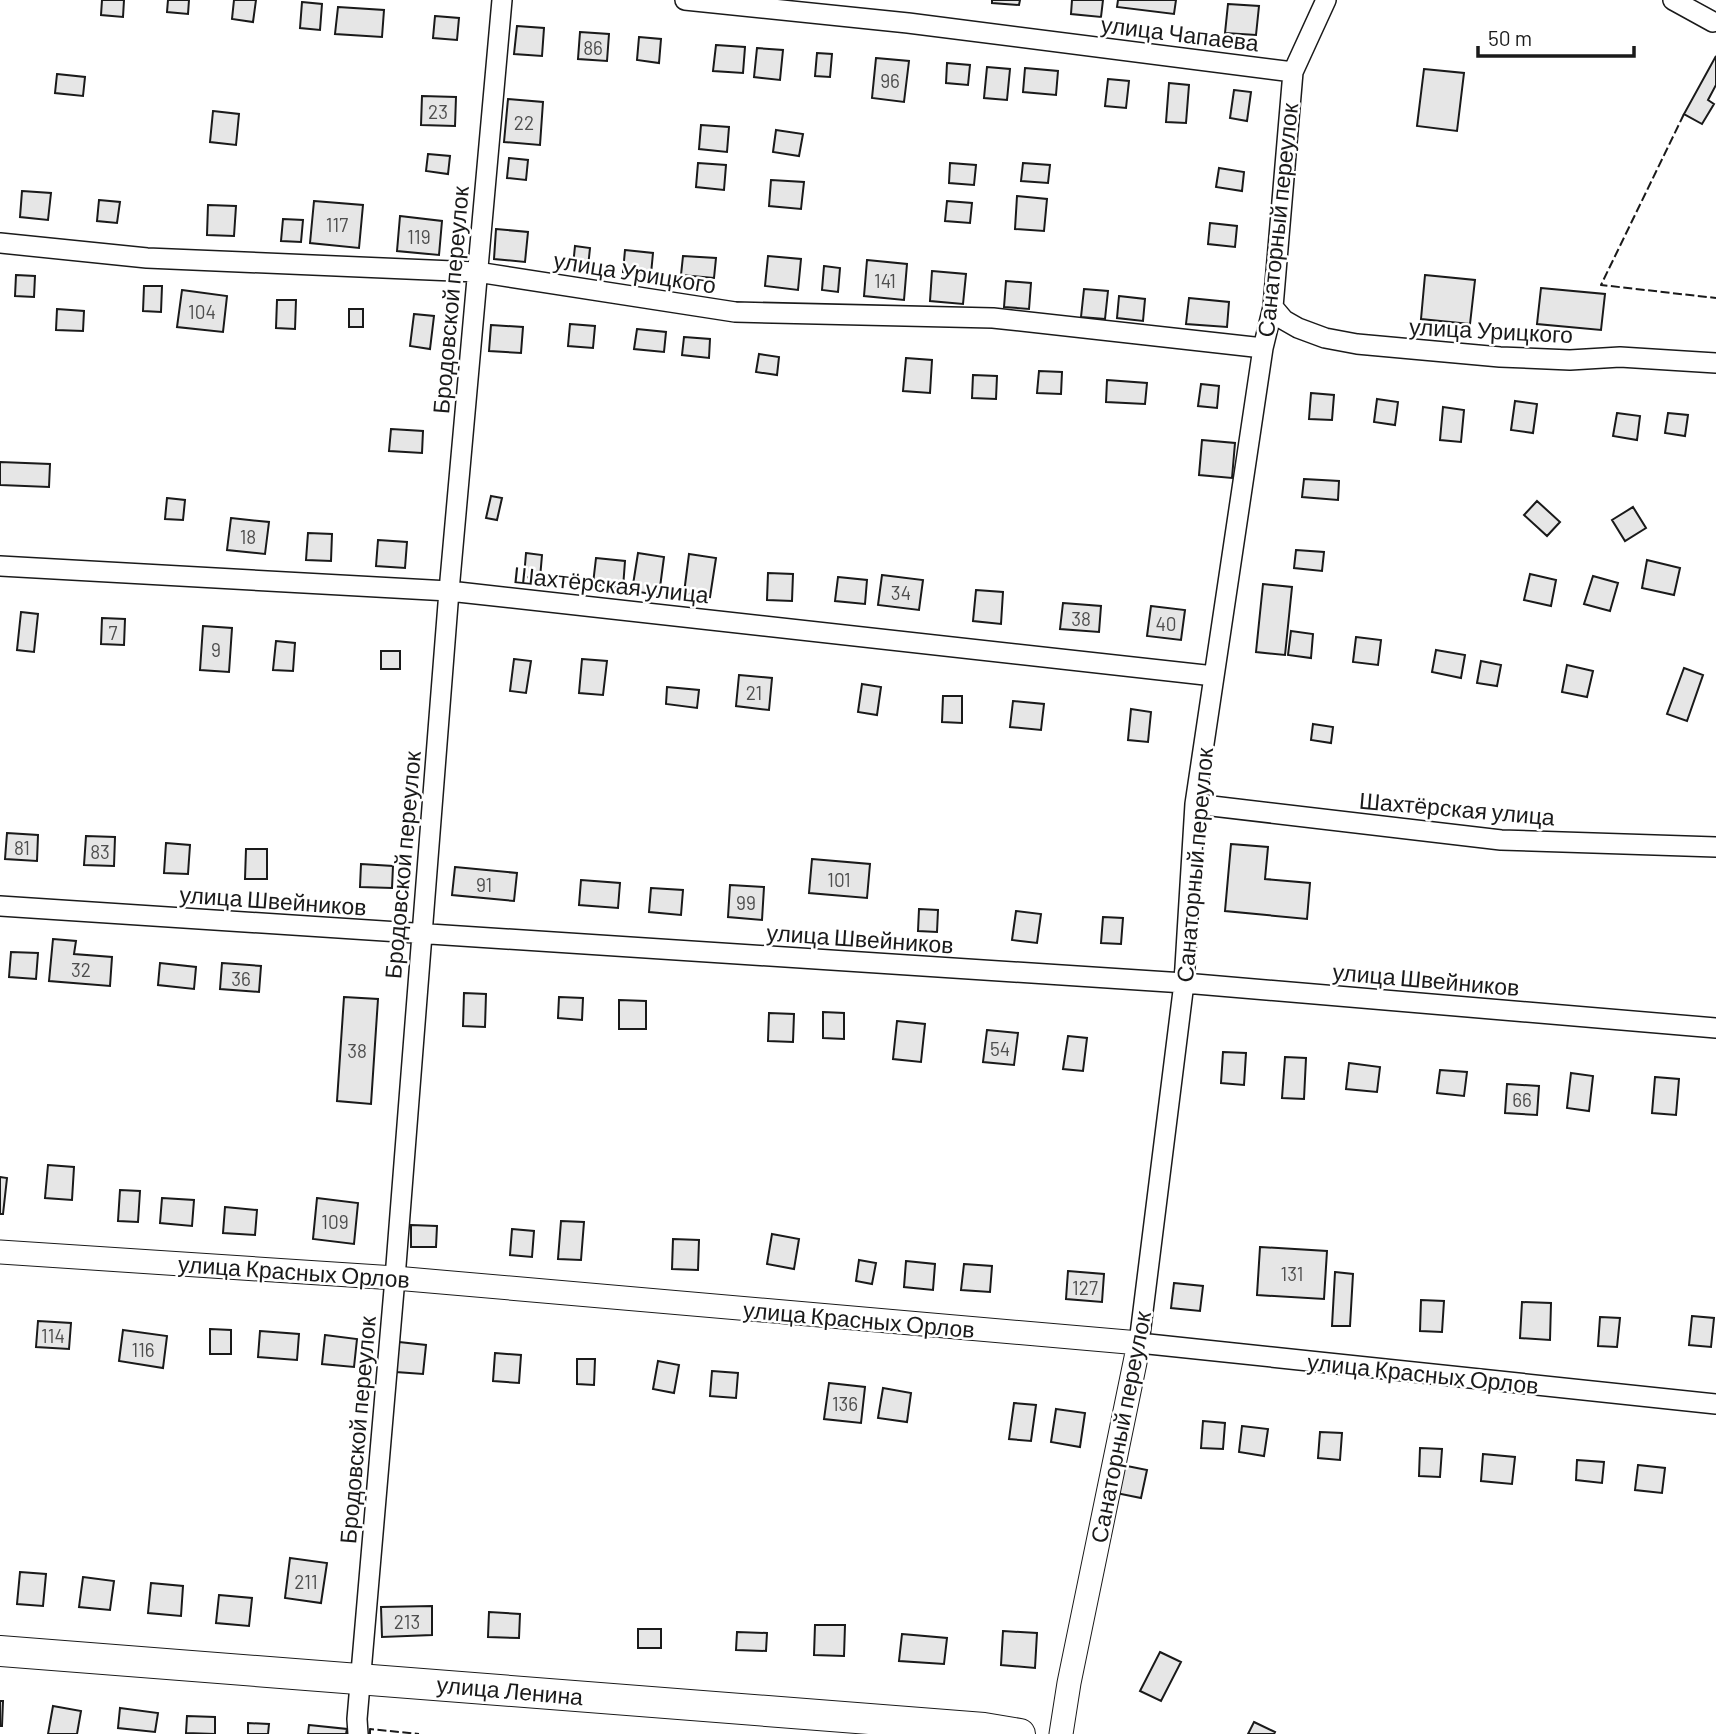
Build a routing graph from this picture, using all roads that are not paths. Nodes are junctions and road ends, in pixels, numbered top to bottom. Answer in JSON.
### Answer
{"nodes":[{"id":1,"x":502,"y":0,"type":"edge"},
{"id":2,"x":685,"y":0,"type":"edge"},
{"id":3,"x":1326,"y":0,"type":"edge"},
{"id":4,"x":1673,"y":0,"type":"edge"},
{"id":5,"x":1713,"y":22,"type":"dead end"},
{"id":6,"x":1293,"y":72,"type":"junction"},
{"id":7,"x":0,"y":243,"type":"edge"},
{"id":8,"x":477,"y":272,"type":"junction"},
{"id":9,"x":1273,"y":307,"type":"junction"},
{"id":10,"x":1263,"y":348,"type":"junction"},
{"id":11,"x":1716,"y":363,"type":"edge"},
{"id":12,"x":0,"y":566,"type":"edge"},
{"id":13,"x":449,"y":591,"type":"junction"},
{"id":14,"x":1214,"y":676,"type":"junction"},
{"id":15,"x":1195,"y":804,"type":"junction"},
{"id":16,"x":1716,"y":847,"type":"edge"},
{"id":17,"x":0,"y":906,"type":"edge"},
{"id":18,"x":421,"y":935,"type":"junction"},
{"id":19,"x":1184,"y":983,"type":"junction"},
{"id":20,"x":1716,"y":1028,"type":"edge"},
{"id":21,"x":0,"y":1252,"type":"edge"},
{"id":22,"x":395,"y":1278,"type":"junction"},
{"id":23,"x":1139,"y":1343,"type":"junction"},
{"id":24,"x":1716,"y":1404,"type":"edge"},
{"id":25,"x":0,"y":1651,"type":"edge"},
{"id":26,"x":361,"y":1678,"type":"junction"},
{"id":27,"x":961,"y":1731,"type":"edge"},
{"id":28,"x":358,"y":1734,"type":"edge"},
{"id":29,"x":1020,"y":1734,"type":"edge"},
{"id":30,"x":1061,"y":1734,"type":"edge"}],
"edges":[{"from":1,"to":8,"type":"street","name":"Бродовской переулок"},
{"from":2,"to":6,"type":"street","name":"улица Чапаева"},
{"from":3,"to":6,"type":"street","name":"Санаторный переулок"},
{"from":4,"to":5,"type":"street"},
{"from":6,"to":9,"type":"street","name":"Санаторный переулок"},
{"from":7,"to":8,"type":"street","name":"улица Урицкого"},
{"from":8,"to":10,"type":"street","name":"улица Урицкого"},
{"from":8,"to":13,"type":"street","name":"Бродовской переулок"},
{"from":9,"to":10,"type":"street","name":"Санаторный переулок"},
{"from":9,"to":11,"type":"street","name":"улица Урицкого"},
{"from":10,"to":14,"type":"street","name":"Санаторный переулок"},
{"from":12,"to":13,"type":"street","name":"Шахтёрская улица"},
{"from":13,"to":14,"type":"street","name":"Шахтёрская улица"},
{"from":13,"to":18,"type":"street","name":"Бродовской переулок"},
{"from":14,"to":15,"type":"street","name":"Санаторный переулок"},
{"from":15,"to":16,"type":"street","name":"Шахтёрская улица"},
{"from":15,"to":19,"type":"street","name":"Санаторный переулок"},
{"from":17,"to":18,"type":"street","name":"улица Швейников"},
{"from":18,"to":19,"type":"street","name":"улица Швейников"},
{"from":18,"to":22,"type":"street","name":"Бродовской переулок"},
{"from":19,"to":20,"type":"street","name":"улица Швейников"},
{"from":19,"to":23,"type":"street","name":"Санаторный переулок"},
{"from":21,"to":22,"type":"street","name":"улица Красных Орлов"},
{"from":22,"to":23,"type":"street","name":"улица Красных Орлов"},
{"from":22,"to":26,"type":"street","name":"Бродовской переулок"},
{"from":23,"to":24,"type":"street","name":"улица Красных Орлов"},
{"from":23,"to":30,"type":"street","name":"Санаторный переулок"},
{"from":25,"to":26,"type":"main road","name":"улица Ленина"},
{"from":26,"to":27,"type":"main road","name":"улица Ленина"},
{"from":26,"to":28,"type":"street","name":"Бродовской переулок"},
{"from":27,"to":29,"type":"main road","name":"улица Ленина"}]}
